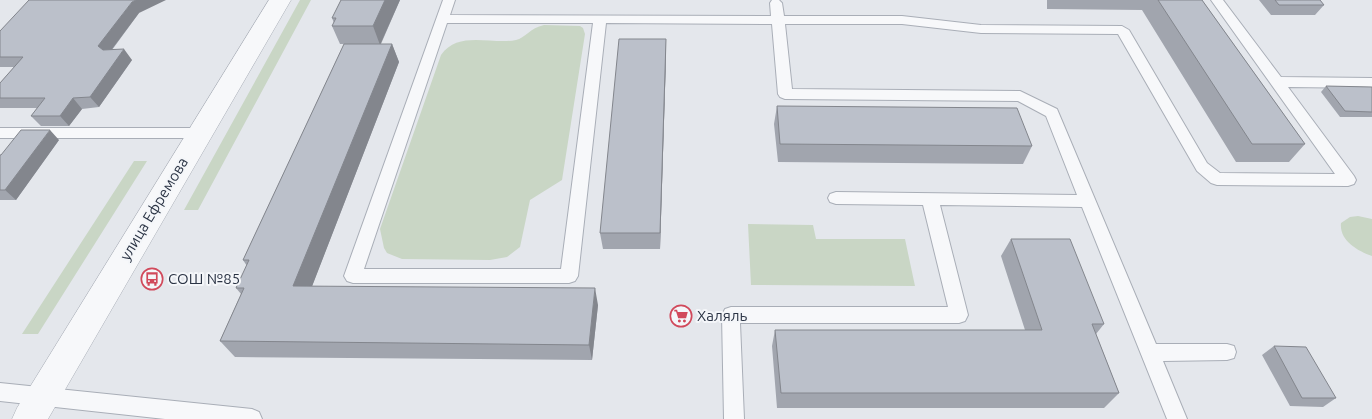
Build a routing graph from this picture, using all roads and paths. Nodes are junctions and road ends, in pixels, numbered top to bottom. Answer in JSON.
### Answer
{"nodes":[{"id":1,"x":280,"y":0,"type":"edge"},
{"id":2,"x":449,"y":0,"type":"edge"},
{"id":3,"x":1216,"y":0,"type":"edge"},
{"id":4,"x":776,"y":3,"type":"dead end"},
{"id":5,"x":443,"y":19,"type":"junction"},
{"id":6,"x":600,"y":19,"type":"junction"},
{"id":7,"x":777,"y":19,"type":"junction"},
{"id":8,"x":1276,"y":82,"type":"junction"},
{"id":9,"x":1372,"y":83,"type":"edge"},
{"id":10,"x":0,"y":133,"type":"edge"},
{"id":11,"x":200,"y":133,"type":"junction"},
{"id":12,"x":836,"y":198,"type":"dead end"},
{"id":13,"x":930,"y":199,"type":"junction"},
{"id":14,"x":1087,"y":201,"type":"junction"},
{"id":15,"x":1227,"y":352,"type":"dead end"},
{"id":16,"x":1150,"y":353,"type":"junction"},
{"id":17,"x":0,"y":392,"type":"edge"},
{"id":18,"x":43,"y":395,"type":"junction"},
{"id":19,"x":29,"y":419,"type":"edge"},
{"id":20,"x":252,"y":419,"type":"edge"},
{"id":21,"x":734,"y":419,"type":"edge"},
{"id":22,"x":1177,"y":419,"type":"edge"}],
"edges":[{"from":1,"to":11,"type":"street","name":"улица Ефремова"},
{"from":2,"to":5,"type":"lane"},
{"from":3,"to":8,"type":"lane"},
{"from":4,"to":7,"type":"lane"},
{"from":5,"to":6,"type":"lane"},
{"from":5,"to":6,"type":"lane"},
{"from":6,"to":7,"type":"lane"},
{"from":7,"to":8,"type":"lane"},
{"from":7,"to":14,"type":"lane"},
{"from":8,"to":9,"type":"lane"},
{"from":10,"to":11,"type":"lane"},
{"from":11,"to":18,"type":"street","name":"улица Ефремова"},
{"from":12,"to":13,"type":"lane"},
{"from":13,"to":14,"type":"lane"},
{"from":13,"to":21,"type":"lane"},
{"from":14,"to":16,"type":"lane"},
{"from":15,"to":16,"type":"lane"},
{"from":16,"to":22,"type":"lane"},
{"from":17,"to":18,"type":"lane"},
{"from":18,"to":19,"type":"street","name":"улица Ефремова"},
{"from":18,"to":20,"type":"lane"}]}
